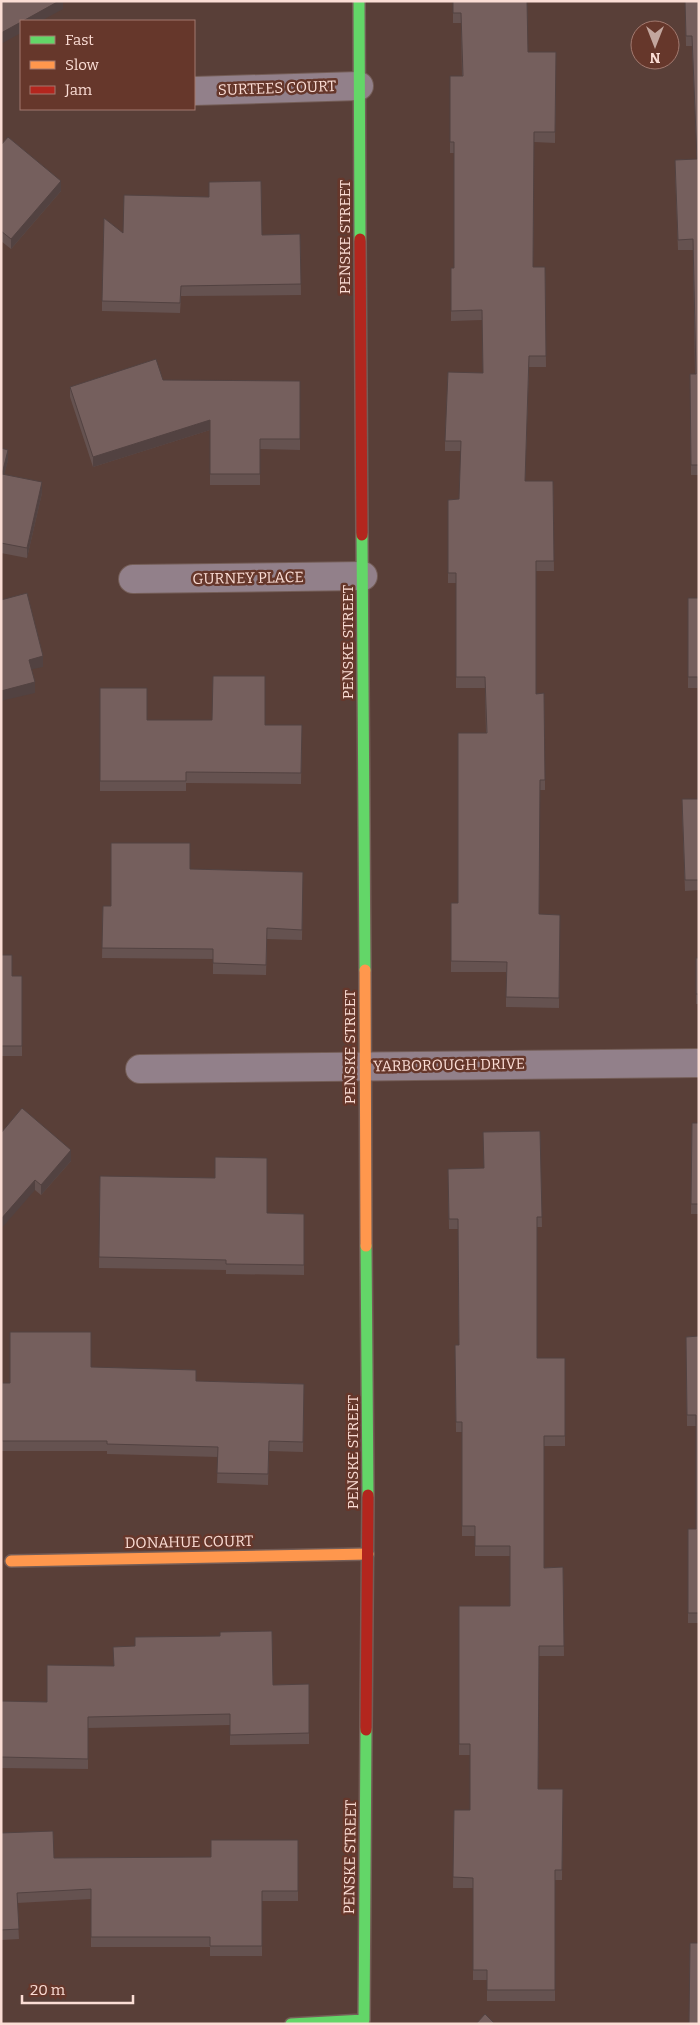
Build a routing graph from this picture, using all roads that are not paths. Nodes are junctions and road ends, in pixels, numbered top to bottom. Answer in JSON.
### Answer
{"nodes":[{"id":1,"x":359,"y":1,"type":"edge"},
{"id":2,"x":360,"y":86,"type":"junction"},
{"id":3,"x":195,"y":91,"type":"edge"},
{"id":4,"x":363,"y":576,"type":"junction"},
{"id":5,"x":133,"y":579,"type":"dead end"},
{"id":6,"x":699,"y":1063,"type":"edge"},
{"id":7,"x":365,"y":1066,"type":"junction"},
{"id":8,"x":140,"y":1069,"type":"dead end"},
{"id":9,"x":368,"y":1554,"type":"junction"},
{"id":10,"x":11,"y":1561,"type":"dead end"},
{"id":11,"x":291,"y":2024,"type":"edge"}],
"edges":[{"from":1,"to":2,"type":"street","name":"PENSKE STREET"},
{"from":2,"to":3,"type":"street","name":"SURTEES COURT"},
{"from":2,"to":4,"type":"street","name":"PENSKE STREET"},
{"from":4,"to":5,"type":"street","name":"GURNEY PLACE"},
{"from":4,"to":7,"type":"street","name":"PENSKE STREET"},
{"from":6,"to":7,"type":"street","name":"YARBOROUGH DRIVE"},
{"from":7,"to":8,"type":"street","name":"YARBOROUGH DRIVE"},
{"from":7,"to":9,"type":"street","name":"PENSKE STREET"},
{"from":9,"to":10,"type":"street","name":"DONAHUE COURT"},
{"from":9,"to":11,"type":"street","name":"PENSKE STREET"}]}
